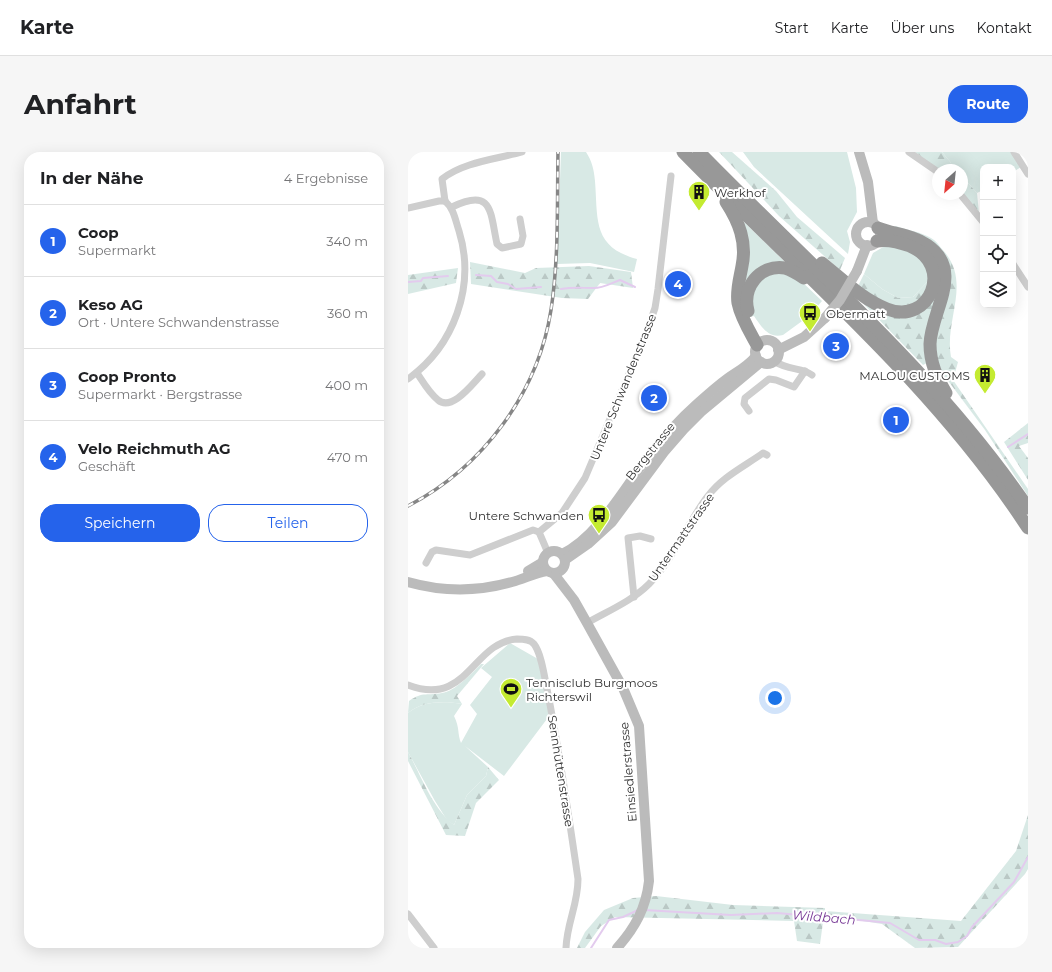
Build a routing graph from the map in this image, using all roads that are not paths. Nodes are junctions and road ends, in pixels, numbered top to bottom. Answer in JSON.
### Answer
{"nodes":[{"id":1,"x":522,"y":152,"type":"edge"},
{"id":2,"x":683,"y":152,"type":"edge"},
{"id":3,"x":699,"y":152,"type":"edge"},
{"id":4,"x":854,"y":152,"type":"edge"},
{"id":5,"x":859,"y":152,"type":"edge"},
{"id":6,"x":910,"y":152,"type":"edge"},
{"id":7,"x":1014,"y":152,"type":"edge"},
{"id":8,"x":932,"y":168,"type":"edge"},
{"id":9,"x":1028,"y":174,"type":"edge"},
{"id":10,"x":671,"y":176,"type":"dead end"},
{"id":11,"x":710,"y":180,"type":"junction"},
{"id":12,"x":965,"y":200,"type":"edge"},
{"id":13,"x":445,"y":201,"type":"junction"},
{"id":14,"x":408,"y":208,"type":"edge"},
{"id":15,"x":452,"y":208,"type":"junction"},
{"id":16,"x":980,"y":218,"type":"edge"},
{"id":17,"x":520,"y":220,"type":"dead end"},
{"id":18,"x":770,"y":223,"type":"junction"},
{"id":19,"x":870,"y":234,"type":"junction"},
{"id":20,"x":1016,"y":269,"type":"edge"},
{"id":21,"x":1028,"y":287,"type":"edge"},
{"id":22,"x":826,"y":292,"type":"junction"},
{"id":23,"x":765,"y":349,"type":"junction"},
{"id":24,"x":774,"y":361,"type":"joint"},
{"id":25,"x":805,"y":371,"type":"junction"},
{"id":26,"x":416,"y":373,"type":"junction"},
{"id":27,"x":482,"y":374,"type":"dead end"},
{"id":28,"x":812,"y":375,"type":"dead end"},
{"id":29,"x":408,"y":379,"type":"edge"},
{"id":30,"x":749,"y":411,"type":"dead end"},
{"id":31,"x":980,"y":442,"type":"junction"},
{"id":32,"x":768,"y":455,"type":"dead end"},
{"id":33,"x":1028,"y":508,"type":"edge"},
{"id":34,"x":1028,"y":528,"type":"edge"},
{"id":35,"x":539,"y":532,"type":"junction"},
{"id":36,"x":651,"y":539,"type":"dead end"},
{"id":37,"x":564,"y":561,"type":"junction"},
{"id":38,"x":426,"y":563,"type":"dead end"},
{"id":39,"x":548,"y":565,"type":"junction"},
{"id":40,"x":408,"y":577,"type":"edge"},
{"id":41,"x":408,"y":582,"type":"edge"},
{"id":42,"x":634,"y":596,"type":"junction"},
{"id":43,"x":574,"y":600,"type":"junction"},
{"id":44,"x":587,"y":623,"type":"junction"},
{"id":45,"x":408,"y":684,"type":"edge"},
{"id":46,"x":408,"y":914,"type":"edge"},
{"id":47,"x":434,"y":948,"type":"edge"},
{"id":48,"x":566,"y":948,"type":"edge"},
{"id":49,"x":617,"y":948,"type":"edge"}],
"edges":[{"from":1,"to":13,"type":"street"},
{"from":2,"to":11,"type":"highway"},
{"from":3,"to":18,"type":"highway"},
{"from":4,"to":19,"type":"main road","name":"Bergstrasse"},
{"from":5,"to":19,"type":"main road","name":"Bergstrasse"},
{"from":6,"to":8,"type":"street"},
{"from":7,"to":9,"type":"street"},
{"from":10,"to":35,"type":"street","name":"Untere Schwandenstrasse"},
{"from":11,"to":22,"type":"highway"},
{"from":11,"to":23,"type":"highway"},
{"from":12,"to":16,"type":"street"},
{"from":13,"to":14,"type":"street"},
{"from":13,"to":15,"type":"street"},
{"from":15,"to":17,"type":"street"},
{"from":15,"to":26,"type":"street"},
{"from":18,"to":19,"type":"highway"},
{"from":18,"to":31,"type":"highway"},
{"from":19,"to":23,"type":"main road","name":"Bergstrasse","bridge":true},
{"from":19,"to":31,"type":"highway"},
{"from":20,"to":21,"type":"street"},
{"from":22,"to":23,"type":"highway"},
{"from":22,"to":34,"type":"highway"},
{"from":23,"to":24,"type":"main road"},
{"from":23,"to":37,"type":"main road","name":"Bergstrasse"},
{"from":24,"to":25,"type":"street"},
{"from":25,"to":28,"type":"street"},
{"from":25,"to":30,"type":"street"},
{"from":26,"to":27,"type":"street"},
{"from":26,"to":29,"type":"street"},
{"from":31,"to":33,"type":"highway"},
{"from":32,"to":42,"type":"street","name":"Untermattstrasse"},
{"from":35,"to":38,"type":"street"},
{"from":35,"to":39,"type":"street"},
{"from":36,"to":42,"type":"street","name":"Untermattstrasse"},
{"from":37,"to":39,"type":"main road","name":"Bergstrasse"},
{"from":37,"to":39,"type":"main road","name":"Bergstrasse"},
{"from":37,"to":43,"type":"main road","name":"Einsiedlerstrasse"},
{"from":39,"to":40,"type":"main road","name":"Bergstrasse"},
{"from":39,"to":41,"type":"main road","name":"Bergstrasse"},
{"from":39,"to":43,"type":"main road","name":"Einsiedlerstrasse"},
{"from":42,"to":44,"type":"street","name":"Untermattstrasse"},
{"from":43,"to":44,"type":"main road","name":"Einsiedlerstrasse"},
{"from":44,"to":49,"type":"main road","name":"Einsiedlerstrasse"},
{"from":45,"to":48,"type":"street","name":"Sennhüttenstrasse"},
{"from":46,"to":47,"type":"street"}]}
